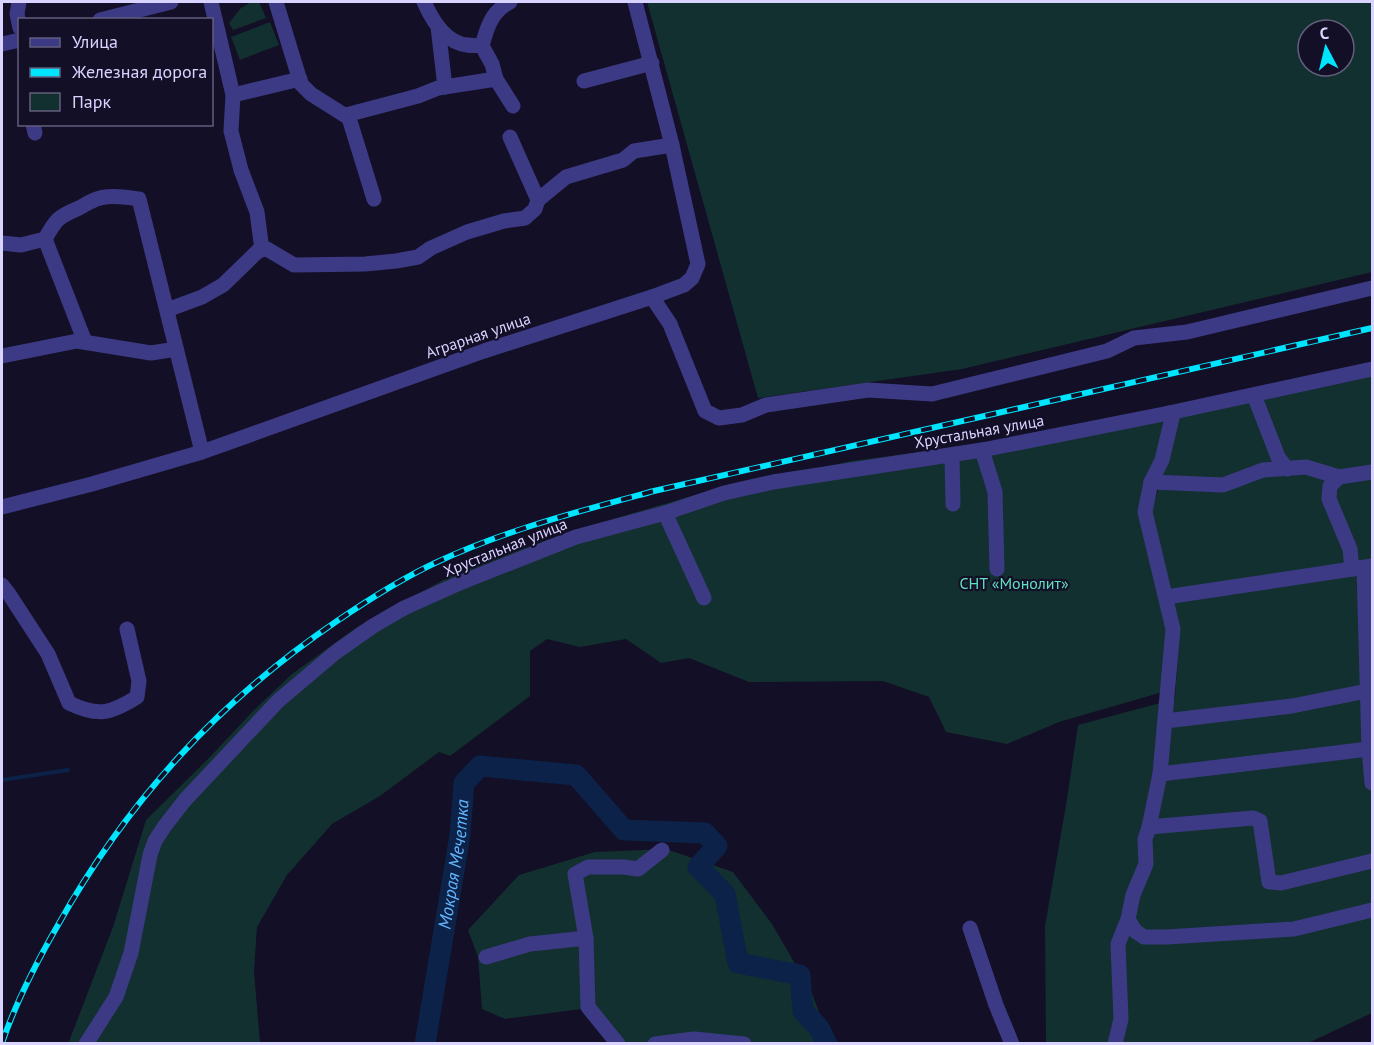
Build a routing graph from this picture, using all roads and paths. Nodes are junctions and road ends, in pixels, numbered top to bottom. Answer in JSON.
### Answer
{"nodes":[{"id":1,"x":19,"y":2,"type":"edge"},
{"id":2,"x":171,"y":2,"type":"edge"},
{"id":3,"x":211,"y":2,"type":"edge"},
{"id":4,"x":276,"y":2,"type":"edge"},
{"id":5,"x":424,"y":2,"type":"edge"},
{"id":6,"x":510,"y":2,"type":"edge"},
{"id":7,"x":635,"y":2,"type":"edge"},
{"id":8,"x":108,"y":18,"type":"edge"},
{"id":9,"x":18,"y":27,"type":"edge"},
{"id":10,"x":438,"y":27,"type":"junction"},
{"id":11,"x":18,"y":40,"type":"edge"},
{"id":12,"x":2,"y":44,"type":"edge"},
{"id":13,"x":482,"y":46,"type":"junction"},
{"id":14,"x":652,"y":63,"type":"junction"},
{"id":15,"x":300,"y":79,"type":"junction"},
{"id":16,"x":496,"y":79,"type":"junction"},
{"id":17,"x":584,"y":81,"type":"dead end"},
{"id":18,"x":445,"y":87,"type":"junction"},
{"id":19,"x":233,"y":95,"type":"junction"},
{"id":20,"x":513,"y":106,"type":"dead end"},
{"id":21,"x":346,"y":116,"type":"junction"},
{"id":22,"x":510,"y":137,"type":"dead end"},
{"id":23,"x":672,"y":145,"type":"junction"},
{"id":24,"x":374,"y":199,"type":"dead end"},
{"id":25,"x":538,"y":200,"type":"junction"},
{"id":26,"x":45,"y":239,"type":"junction"},
{"id":27,"x":2,"y":243,"type":"edge"},
{"id":28,"x":262,"y":250,"type":"junction"},
{"id":29,"x":1372,"y":288,"type":"edge"},
{"id":30,"x":652,"y":297,"type":"junction"},
{"id":31,"x":167,"y":310,"type":"junction"},
{"id":32,"x":85,"y":342,"type":"junction"},
{"id":33,"x":176,"y":349,"type":"junction"},
{"id":34,"x":2,"y":356,"type":"edge"},
{"id":35,"x":1372,"y":369,"type":"edge"},
{"id":36,"x":1254,"y":395,"type":"junction"},
{"id":37,"x":1169,"y":413,"type":"junction"},
{"id":38,"x":982,"y":450,"type":"junction"},
{"id":39,"x":201,"y":452,"type":"junction"},
{"id":40,"x":952,"y":455,"type":"junction"},
{"id":41,"x":1287,"y":469,"type":"junction"},
{"id":42,"x":1372,"y":472,"type":"edge"},
{"id":43,"x":1339,"y":477,"type":"junction"},
{"id":44,"x":1151,"y":482,"type":"junction"},
{"id":45,"x":953,"y":504,"type":"dead end"},
{"id":46,"x":2,"y":507,"type":"edge"},
{"id":47,"x":665,"y":513,"type":"junction"},
{"id":48,"x":1363,"y":568,"type":"edge"},
{"id":49,"x":997,"y":569,"type":"dead end"},
{"id":50,"x":2,"y":585,"type":"edge"},
{"id":51,"x":1166,"y":597,"type":"junction"},
{"id":52,"x":704,"y":598,"type":"dead end"},
{"id":53,"x":127,"y":629,"type":"dead end"},
{"id":54,"x":1370,"y":691,"type":"edge"},
{"id":55,"x":1165,"y":722,"type":"junction"},
{"id":56,"x":1369,"y":749,"type":"junction"},
{"id":57,"x":1160,"y":774,"type":"junction"},
{"id":58,"x":1372,"y":783,"type":"edge"},
{"id":59,"x":1149,"y":827,"type":"junction"},
{"id":60,"x":663,"y":850,"type":"dead end"},
{"id":61,"x":1372,"y":861,"type":"edge"},
{"id":62,"x":1372,"y":910,"type":"edge"},
{"id":63,"x":1128,"y":919,"type":"junction"},
{"id":64,"x":970,"y":928,"type":"dead end"},
{"id":65,"x":586,"y":938,"type":"junction"},
{"id":66,"x":486,"y":957,"type":"dead end"},
{"id":67,"x":86,"y":1044,"type":"edge"},
{"id":68,"x":618,"y":1044,"type":"edge"},
{"id":69,"x":655,"y":1044,"type":"edge"},
{"id":70,"x":744,"y":1044,"type":"edge"},
{"id":71,"x":1012,"y":1044,"type":"edge"},
{"id":72,"x":1115,"y":1044,"type":"edge"}],
"edges":[{"from":1,"to":9,"type":"street"},
{"from":2,"to":8,"type":"street"},
{"from":3,"to":19,"type":"street"},
{"from":4,"to":15,"type":"street"},
{"from":5,"to":10,"type":"street"},
{"from":6,"to":13,"type":"street"},
{"from":7,"to":14,"type":"street","name":"Аграрная улица"},
{"from":10,"to":13,"type":"street"},
{"from":10,"to":18,"type":"street"},
{"from":11,"to":12,"type":"street"},
{"from":13,"to":16,"type":"street"},
{"from":14,"to":17,"type":"street"},
{"from":14,"to":23,"type":"street","name":"Аграрная улица"},
{"from":15,"to":19,"type":"street"},
{"from":15,"to":21,"type":"street"},
{"from":16,"to":18,"type":"street"},
{"from":16,"to":20,"type":"street"},
{"from":18,"to":21,"type":"street"},
{"from":19,"to":28,"type":"street"},
{"from":21,"to":24,"type":"street"},
{"from":22,"to":25,"type":"street"},
{"from":23,"to":25,"type":"street"},
{"from":23,"to":30,"type":"street","name":"Аграрная улица"},
{"from":25,"to":28,"type":"street"},
{"from":26,"to":27,"type":"street"},
{"from":26,"to":31,"type":"street"},
{"from":26,"to":32,"type":"street"},
{"from":28,"to":31,"type":"street"},
{"from":29,"to":30,"type":"street"},
{"from":30,"to":39,"type":"street","name":"Аграрная улица"},
{"from":31,"to":33,"type":"street"},
{"from":32,"to":33,"type":"street"},
{"from":32,"to":34,"type":"street"},
{"from":33,"to":39,"type":"street"},
{"from":35,"to":36,"type":"street","name":"Хрустальная улица"},
{"from":36,"to":37,"type":"street","name":"Хрустальная улица"},
{"from":36,"to":41,"type":"street"},
{"from":37,"to":38,"type":"street","name":"Хрустальная улица"},
{"from":37,"to":44,"type":"street"},
{"from":38,"to":40,"type":"street","name":"Хрустальная улица"},
{"from":38,"to":49,"type":"street"},
{"from":39,"to":46,"type":"street","name":"Аграрная улица"},
{"from":40,"to":45,"type":"street"},
{"from":40,"to":47,"type":"street","name":"Хрустальная улица"},
{"from":41,"to":43,"type":"street"},
{"from":41,"to":44,"type":"street"},
{"from":42,"to":43,"type":"street"},
{"from":43,"to":48,"type":"street"},
{"from":44,"to":51,"type":"street"},
{"from":47,"to":52,"type":"street"},
{"from":47,"to":67,"type":"street","name":"Хрустальная улица"},
{"from":48,"to":51,"type":"street"},
{"from":48,"to":54,"type":"street"},
{"from":50,"to":53,"type":"street"},
{"from":51,"to":55,"type":"street"},
{"from":54,"to":55,"type":"street"},
{"from":54,"to":56,"type":"street"},
{"from":55,"to":57,"type":"street"},
{"from":56,"to":57,"type":"street"},
{"from":56,"to":58,"type":"street"},
{"from":57,"to":59,"type":"street"},
{"from":59,"to":61,"type":"street"},
{"from":59,"to":63,"type":"street"},
{"from":60,"to":65,"type":"street"},
{"from":62,"to":63,"type":"street"},
{"from":63,"to":72,"type":"street"},
{"from":64,"to":71,"type":"street"},
{"from":65,"to":66,"type":"street"},
{"from":65,"to":68,"type":"street"},
{"from":69,"to":70,"type":"street"}]}
